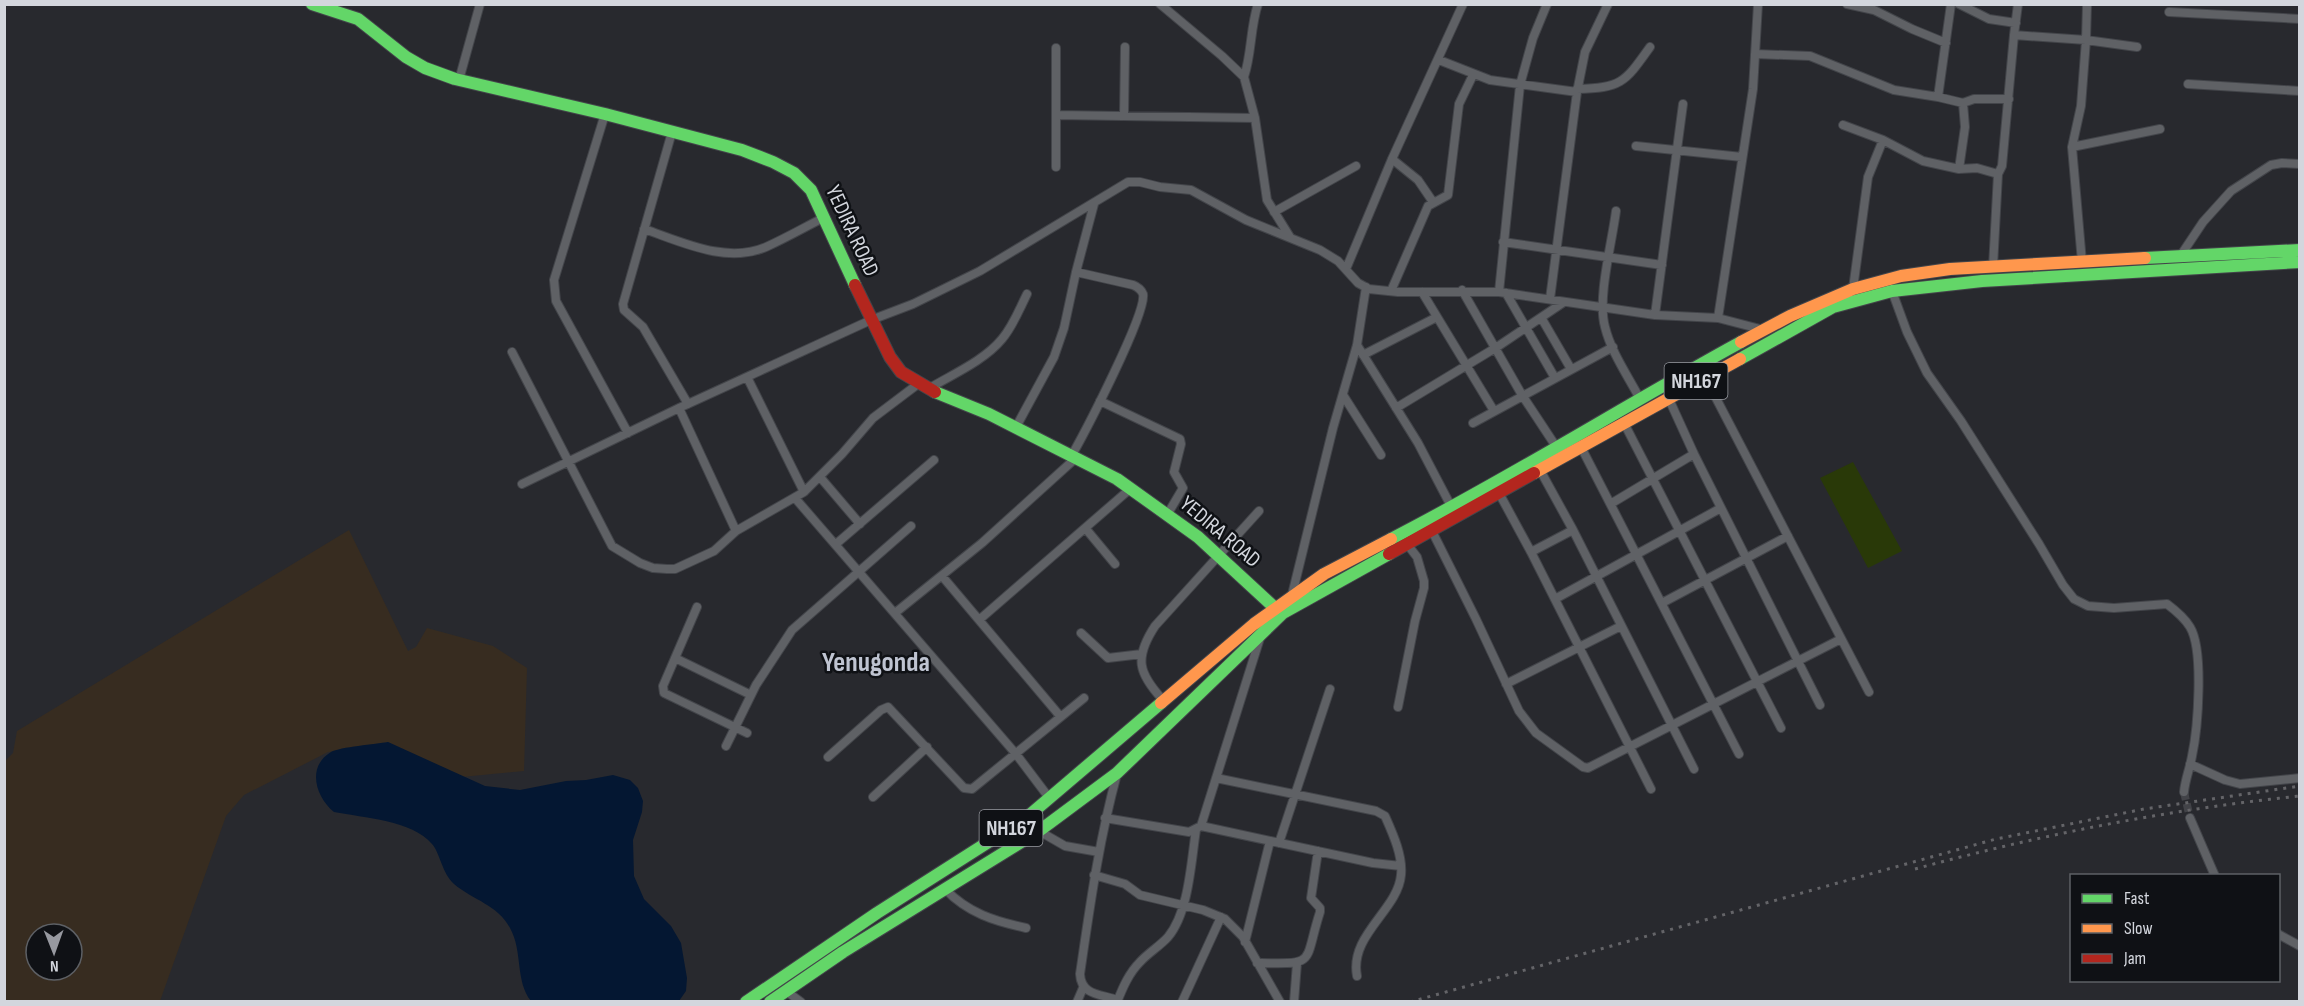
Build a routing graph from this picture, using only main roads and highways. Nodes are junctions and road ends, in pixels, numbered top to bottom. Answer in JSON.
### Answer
{"nodes":[{"id":1,"x":312,"y":4,"type":"edge"},
{"id":2,"x":2300,"y":249,"type":"edge"},
{"id":3,"x":2300,"y":262,"type":"edge"},
{"id":4,"x":1275,"y":608,"type":"junction"},
{"id":5,"x":746,"y":1002,"type":"edge"},
{"id":6,"x":770,"y":1002,"type":"edge"}],
"edges":[{"from":1,"to":4,"type":"main road","name":"YEDIRA ROAD"},
{"from":2,"to":4,"type":"main road","number":"NH167"},
{"from":3,"to":6,"type":"main road","number":"NH167"},
{"from":4,"to":5,"type":"main road","number":"NH167"}]}
